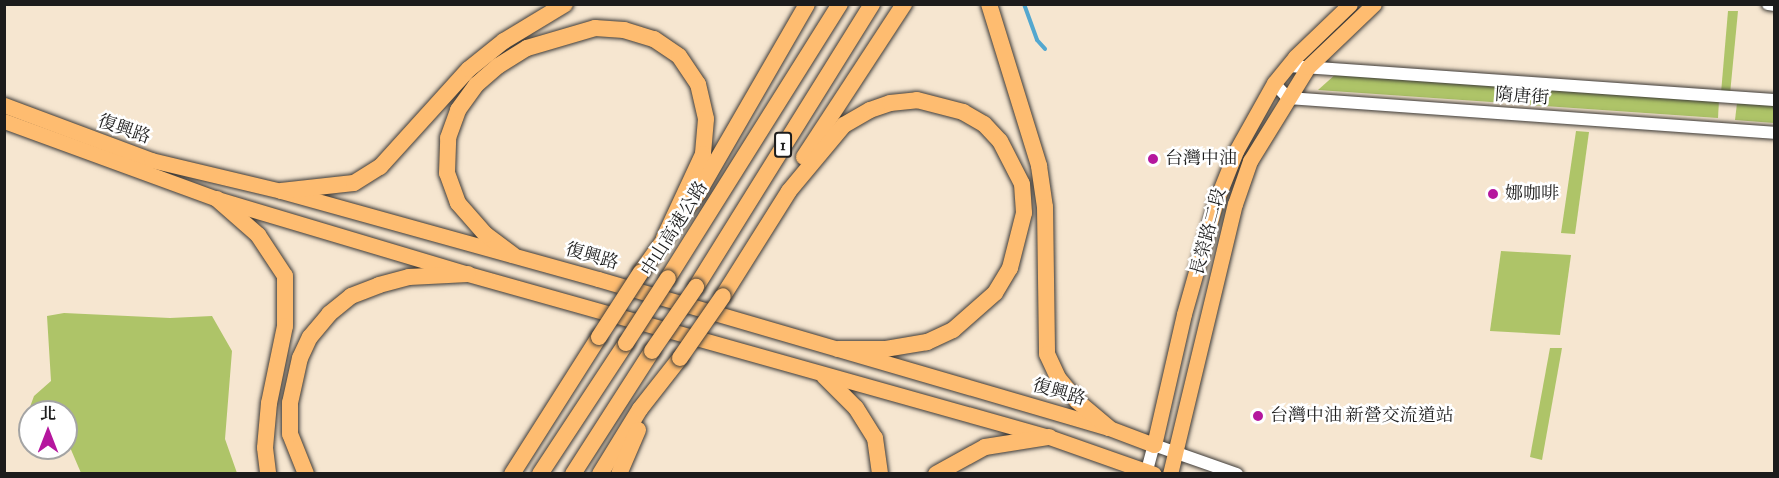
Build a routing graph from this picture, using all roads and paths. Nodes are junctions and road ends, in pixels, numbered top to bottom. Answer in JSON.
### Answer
{"nodes":[{"id":1,"x":565,"y":4,"type":"edge"},
{"id":2,"x":807,"y":4,"type":"edge"},
{"id":3,"x":840,"y":4,"type":"edge"},
{"id":4,"x":872,"y":4,"type":"edge"},
{"id":5,"x":904,"y":4,"type":"edge"},
{"id":6,"x":989,"y":4,"type":"edge"},
{"id":7,"x":1350,"y":4,"type":"edge"},
{"id":8,"x":1374,"y":4,"type":"edge"},
{"id":9,"x":1768,"y":4,"type":"edge"},
{"id":10,"x":1774,"y":5,"type":"edge"},
{"id":11,"x":1288,"y":66,"type":"junction"},
{"id":12,"x":1308,"y":67,"type":"junction"},
{"id":13,"x":1274,"y":83,"type":"junction"},
{"id":14,"x":1288,"y":98,"type":"junction"},
{"id":15,"x":1774,"y":100,"type":"edge"},
{"id":16,"x":4,"y":105,"type":"edge"},
{"id":17,"x":4,"y":121,"type":"edge"},
{"id":18,"x":1774,"y":133,"type":"edge"},
{"id":19,"x":281,"y":191,"type":"junction"},
{"id":20,"x":789,"y":191,"type":"junction"},
{"id":21,"x":217,"y":198,"type":"junction"},
{"id":22,"x":664,"y":238,"type":"junction"},
{"id":23,"x":513,"y":255,"type":"junction"},
{"id":24,"x":468,"y":274,"type":"junction"},
{"id":25,"x":838,"y":349,"type":"junction"},
{"id":26,"x":824,"y":376,"type":"junction"},
{"id":27,"x":658,"y":391,"type":"junction"},
{"id":28,"x":1109,"y":428,"type":"junction"},
{"id":29,"x":1049,"y":437,"type":"junction"},
{"id":30,"x":1154,"y":445,"type":"junction"},
{"id":31,"x":524,"y":452,"type":"junction"},
{"id":32,"x":1175,"y":452,"type":"junction"},
{"id":33,"x":1149,"y":473,"type":"edge"},
{"id":34,"x":268,"y":474,"type":"edge"},
{"id":35,"x":306,"y":474,"type":"edge"},
{"id":36,"x":501,"y":474,"type":"edge"},
{"id":37,"x":512,"y":474,"type":"edge"},
{"id":38,"x":540,"y":474,"type":"edge"},
{"id":39,"x":573,"y":474,"type":"edge"},
{"id":40,"x":600,"y":474,"type":"edge"},
{"id":41,"x":620,"y":474,"type":"edge"},
{"id":42,"x":880,"y":474,"type":"edge"},
{"id":43,"x":936,"y":474,"type":"edge"},
{"id":44,"x":1170,"y":474,"type":"edge"},
{"id":45,"x":1237,"y":474,"type":"edge"}],
"edges":[{"from":1,"to":19,"type":"highway"},
{"from":2,"to":22,"type":"highway"},
{"from":3,"to":38,"type":"highway","name":"中山高速公路","number":"1","bridge":true},
{"from":4,"to":39,"type":"highway","number":"1","bridge":true},
{"from":5,"to":20,"type":"highway"},
{"from":6,"to":28,"type":"highway"},
{"from":7,"to":11,"type":"main road","name":"長榮路二段"},
{"from":8,"to":12,"type":"main road","name":"長榮路二段"},
{"from":9,"to":10,"type":"street"},
{"from":11,"to":12,"type":"street","name":"隋唐街"},
{"from":11,"to":13,"type":"main road","name":"長榮路二段"},
{"from":12,"to":14,"type":"main road","name":"長榮路二段"},
{"from":12,"to":15,"type":"street","name":"隋唐街"},
{"from":13,"to":14,"type":"street"},
{"from":13,"to":30,"type":"main road","name":"長榮路二段"},
{"from":14,"to":18,"type":"street","name":"隋唐街"},
{"from":14,"to":32,"type":"main road","name":"長榮路二段"},
{"from":16,"to":19,"type":"main road","name":"復興路"},
{"from":17,"to":21,"type":"main road","name":"復興路"},
{"from":19,"to":23,"type":"main road","name":"復興路"},
{"from":20,"to":25,"type":"highway"},
{"from":20,"to":27,"type":"highway","bridge":true},
{"from":21,"to":24,"type":"main road","name":"復興路"},
{"from":21,"to":34,"type":"highway"},
{"from":22,"to":23,"type":"highway"},
{"from":22,"to":31,"type":"highway","bridge":true},
{"from":23,"to":25,"type":"main road","name":"復興路"},
{"from":24,"to":26,"type":"main road","name":"復興路"},
{"from":24,"to":35,"type":"highway"},
{"from":25,"to":28,"type":"main road","name":"復興路"},
{"from":26,"to":29,"type":"main road","name":"復興路"},
{"from":26,"to":42,"type":"highway"},
{"from":27,"to":40,"type":"highway"},
{"from":27,"to":41,"type":"highway"},
{"from":28,"to":30,"type":"main road","name":"復興路"},
{"from":29,"to":33,"type":"main road","name":"復興路"},
{"from":29,"to":43,"type":"highway"},
{"from":30,"to":32,"type":"street","name":"復興路"},
{"from":30,"to":33,"type":"street","name":"長榮路二段"},
{"from":31,"to":36,"type":"highway"},
{"from":31,"to":37,"type":"highway"},
{"from":32,"to":44,"type":"main road","name":"長榮路二段"},
{"from":32,"to":45,"type":"street","name":"復興路"}]}
